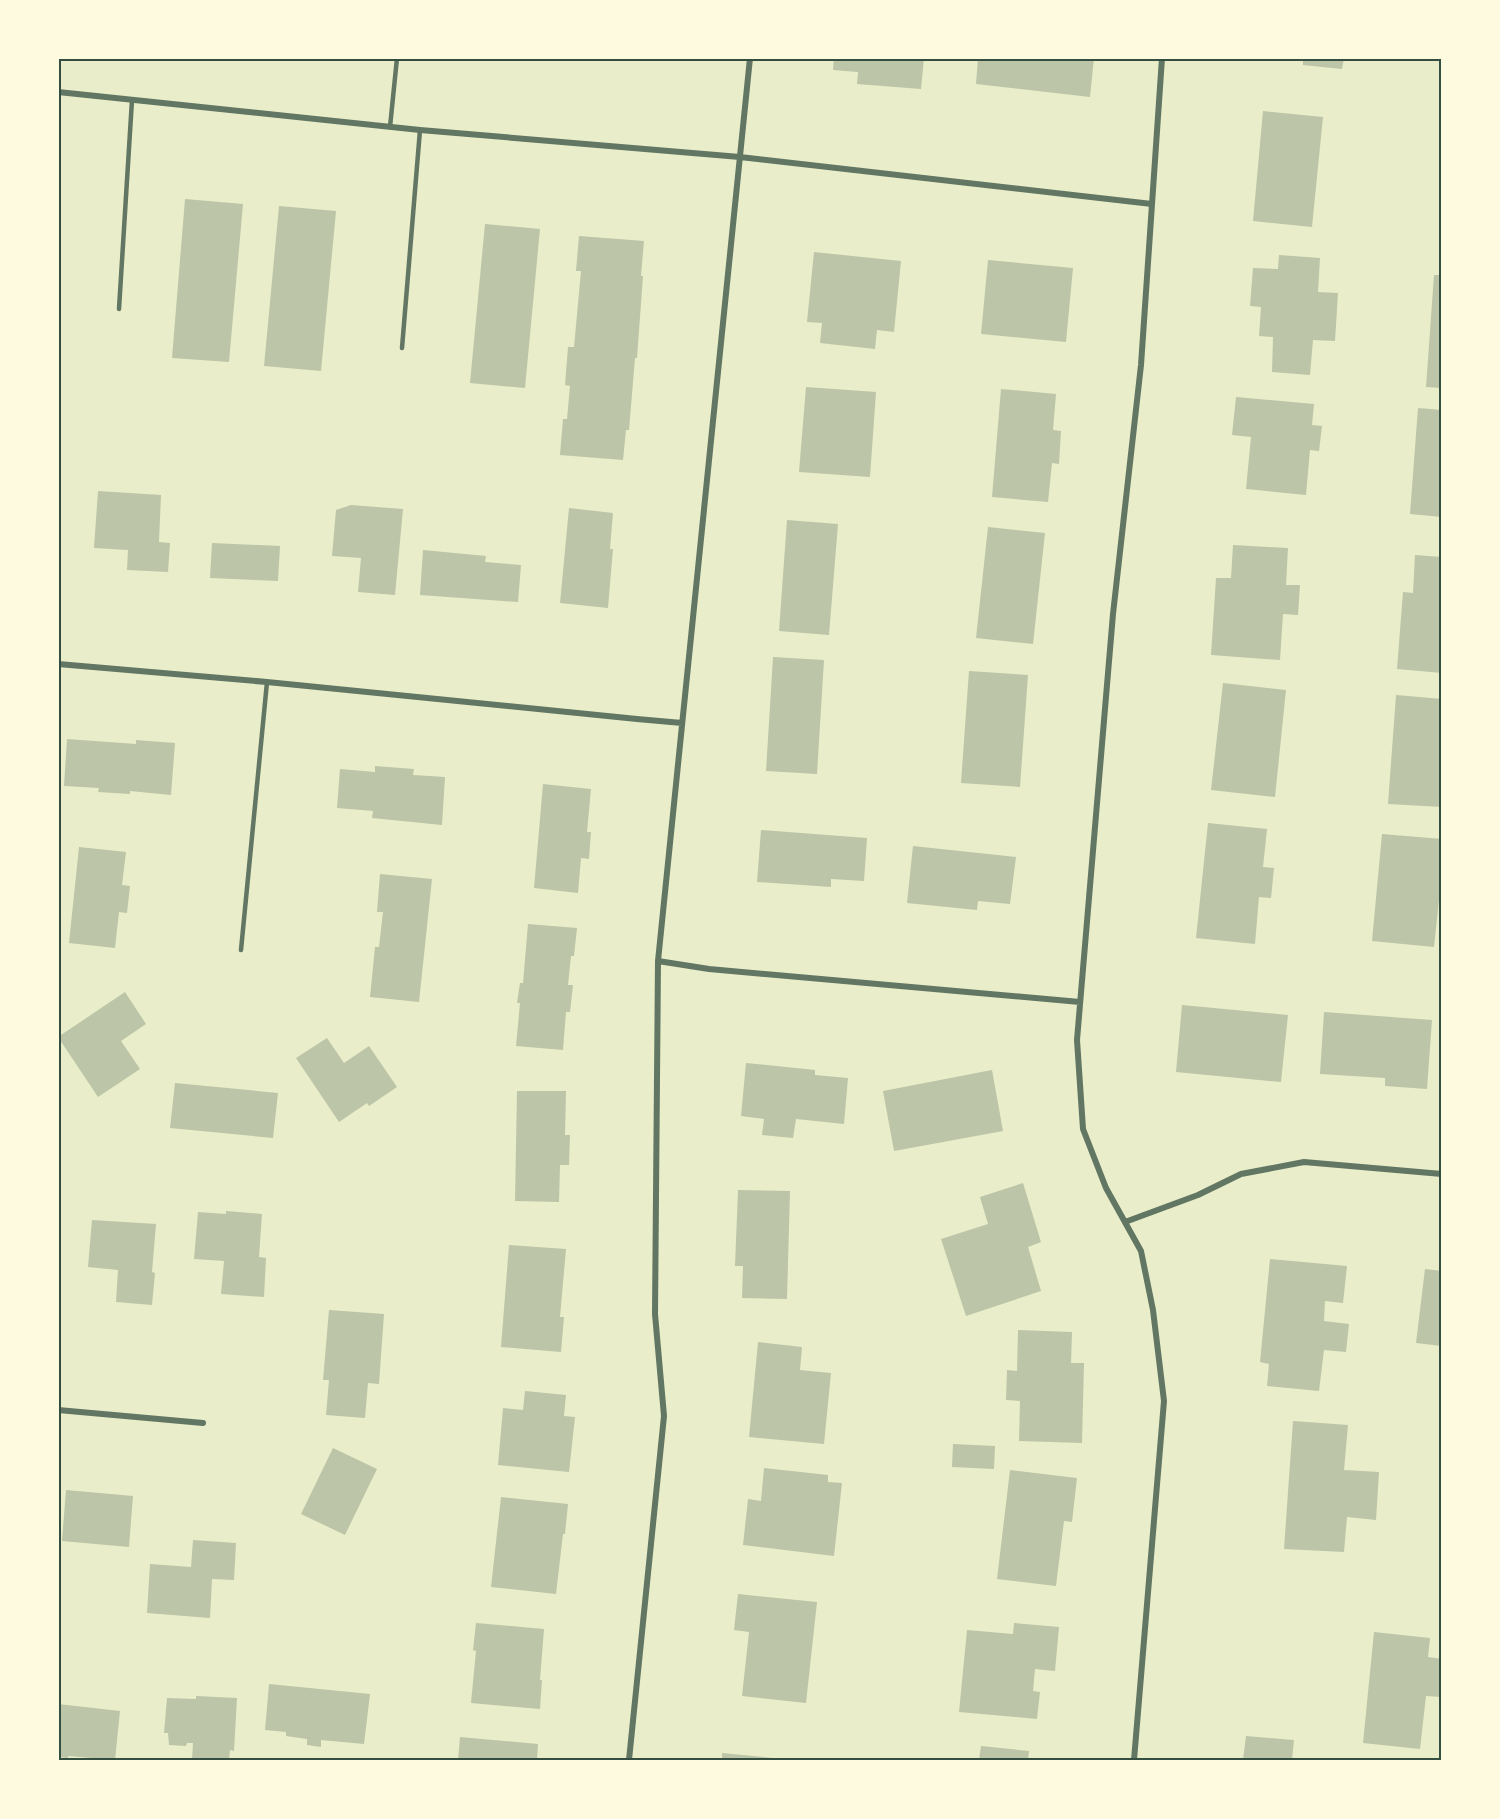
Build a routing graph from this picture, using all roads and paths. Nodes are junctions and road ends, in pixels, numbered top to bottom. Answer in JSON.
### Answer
{"nodes":[{"id":1,"x":397,"y":58,"type":"edge"},
{"id":2,"x":750,"y":58,"type":"edge"},
{"id":3,"x":1162,"y":58,"type":"edge"},
{"id":4,"x":58,"y":92,"type":"edge"},
{"id":5,"x":132,"y":100,"type":"junction"},
{"id":6,"x":390,"y":127,"type":"junction"},
{"id":7,"x":420,"y":130,"type":"junction"},
{"id":8,"x":740,"y":157,"type":"junction"},
{"id":9,"x":1152,"y":204,"type":"junction"},
{"id":10,"x":119,"y":309,"type":"dead end"},
{"id":11,"x":402,"y":348,"type":"dead end"},
{"id":12,"x":58,"y":664,"type":"edge"},
{"id":13,"x":267,"y":682,"type":"junction"},
{"id":14,"x":682,"y":723,"type":"junction"},
{"id":15,"x":241,"y":950,"type":"dead end"},
{"id":16,"x":658,"y":961,"type":"junction"},
{"id":17,"x":1080,"y":1002,"type":"junction"},
{"id":18,"x":1442,"y":1174,"type":"edge"},
{"id":19,"x":1125,"y":1222,"type":"junction"},
{"id":20,"x":58,"y":1410,"type":"edge"},
{"id":21,"x":203,"y":1423,"type":"dead end"},
{"id":22,"x":629,"y":1761,"type":"edge"},
{"id":23,"x":1134,"y":1761,"type":"edge"}],
"edges":[{"from":1,"to":6,"type":"lane"},
{"from":2,"to":8,"type":"street"},
{"from":3,"to":9,"type":"street"},
{"from":4,"to":5,"type":"street"},
{"from":5,"to":6,"type":"street"},
{"from":5,"to":10,"type":"lane"},
{"from":6,"to":7,"type":"street"},
{"from":7,"to":8,"type":"street"},
{"from":7,"to":11,"type":"lane"},
{"from":8,"to":9,"type":"street"},
{"from":8,"to":14,"type":"street"},
{"from":9,"to":17,"type":"street"},
{"from":12,"to":13,"type":"street"},
{"from":13,"to":14,"type":"street"},
{"from":13,"to":15,"type":"lane"},
{"from":14,"to":16,"type":"street"},
{"from":16,"to":17,"type":"street"},
{"from":16,"to":22,"type":"street"},
{"from":17,"to":19,"type":"street"},
{"from":18,"to":19,"type":"street"},
{"from":19,"to":23,"type":"street"},
{"from":20,"to":21,"type":"street"}]}
